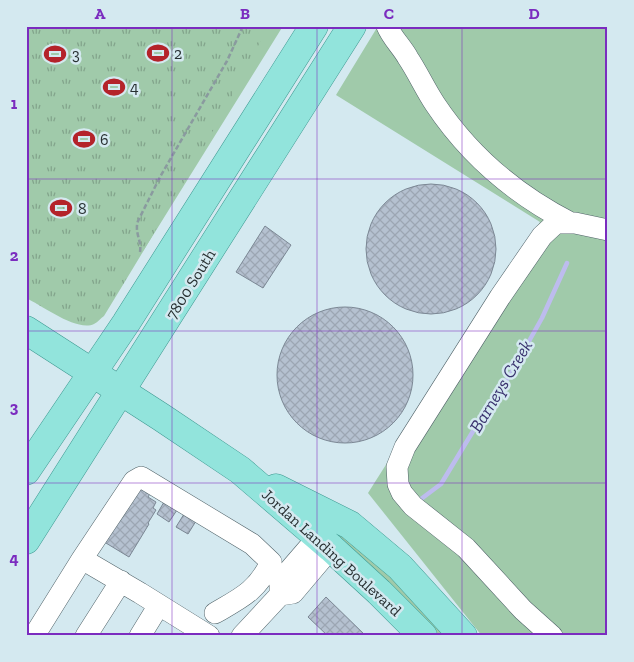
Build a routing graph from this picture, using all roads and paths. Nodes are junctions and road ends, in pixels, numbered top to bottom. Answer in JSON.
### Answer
{"nodes":[{"id":1,"x":243,"y":26,"type":"edge"},
{"id":2,"x":314,"y":26,"type":"edge"},
{"id":3,"x":352,"y":26,"type":"edge"},
{"id":4,"x":387,"y":26,"type":"edge"},
{"id":5,"x":571,"y":223,"type":"junction"},
{"id":6,"x":608,"y":230,"type":"edge"},
{"id":7,"x":140,"y":252,"type":"dead end"},
{"id":8,"x":26,"y":330,"type":"edge"},
{"id":9,"x":94,"y":373,"type":"junction"},
{"id":10,"x":122,"y":391,"type":"junction"},
{"id":11,"x":27,"y":468,"type":"edge"},
{"id":12,"x":240,"y":470,"type":"junction"},
{"id":13,"x":26,"y":540,"type":"edge"},
{"id":14,"x":325,"y":543,"type":"junction"},
{"id":15,"x":82,"y":559,"type":"junction"},
{"id":16,"x":121,"y":581,"type":"junction"},
{"id":17,"x":159,"y":605,"type":"junction"},
{"id":18,"x":215,"y":613,"type":"dead end"},
{"id":19,"x":196,"y":633,"type":"edge"},
{"id":20,"x":34,"y":636,"type":"edge"},
{"id":21,"x":86,"y":636,"type":"edge"},
{"id":22,"x":140,"y":636,"type":"edge"},
{"id":23,"x":242,"y":636,"type":"edge"},
{"id":24,"x":423,"y":636,"type":"edge"},
{"id":25,"x":463,"y":636,"type":"edge"},
{"id":26,"x":552,"y":636,"type":"edge"}],
"edges":[{"from":1,"to":7,"type":"path"},
{"from":2,"to":9,"type":"main road","name":"7800 South"},
{"from":3,"to":10,"type":"main road","name":"7800 South"},
{"from":4,"to":5,"type":"lane"},
{"from":5,"to":6,"type":"lane"},
{"from":5,"to":26,"type":"lane"},
{"from":8,"to":9,"type":"main road","name":"Jordan Landing Boulevard"},
{"from":9,"to":10,"type":"main road","name":"Jordan Landing Boulevard"},
{"from":9,"to":11,"type":"main road","name":"7800 South"},
{"from":10,"to":12,"type":"main road","name":"Jordan Landing Boulevard"},
{"from":10,"to":13,"type":"main road","name":"7800 South"},
{"from":12,"to":14,"type":"main road","name":"Jordan Landing Boulevard"},
{"from":12,"to":25,"type":"main road","name":"Jordan Landing Boulevard"},
{"from":14,"to":23,"type":"lane"},
{"from":14,"to":24,"type":"main road","name":"Jordan Landing Boulevard"},
{"from":15,"to":16,"type":"lane"},
{"from":15,"to":18,"type":"lane"},
{"from":15,"to":20,"type":"lane"},
{"from":16,"to":17,"type":"lane"},
{"from":16,"to":21,"type":"lane"},
{"from":17,"to":19,"type":"lane"},
{"from":17,"to":22,"type":"lane"}]}
